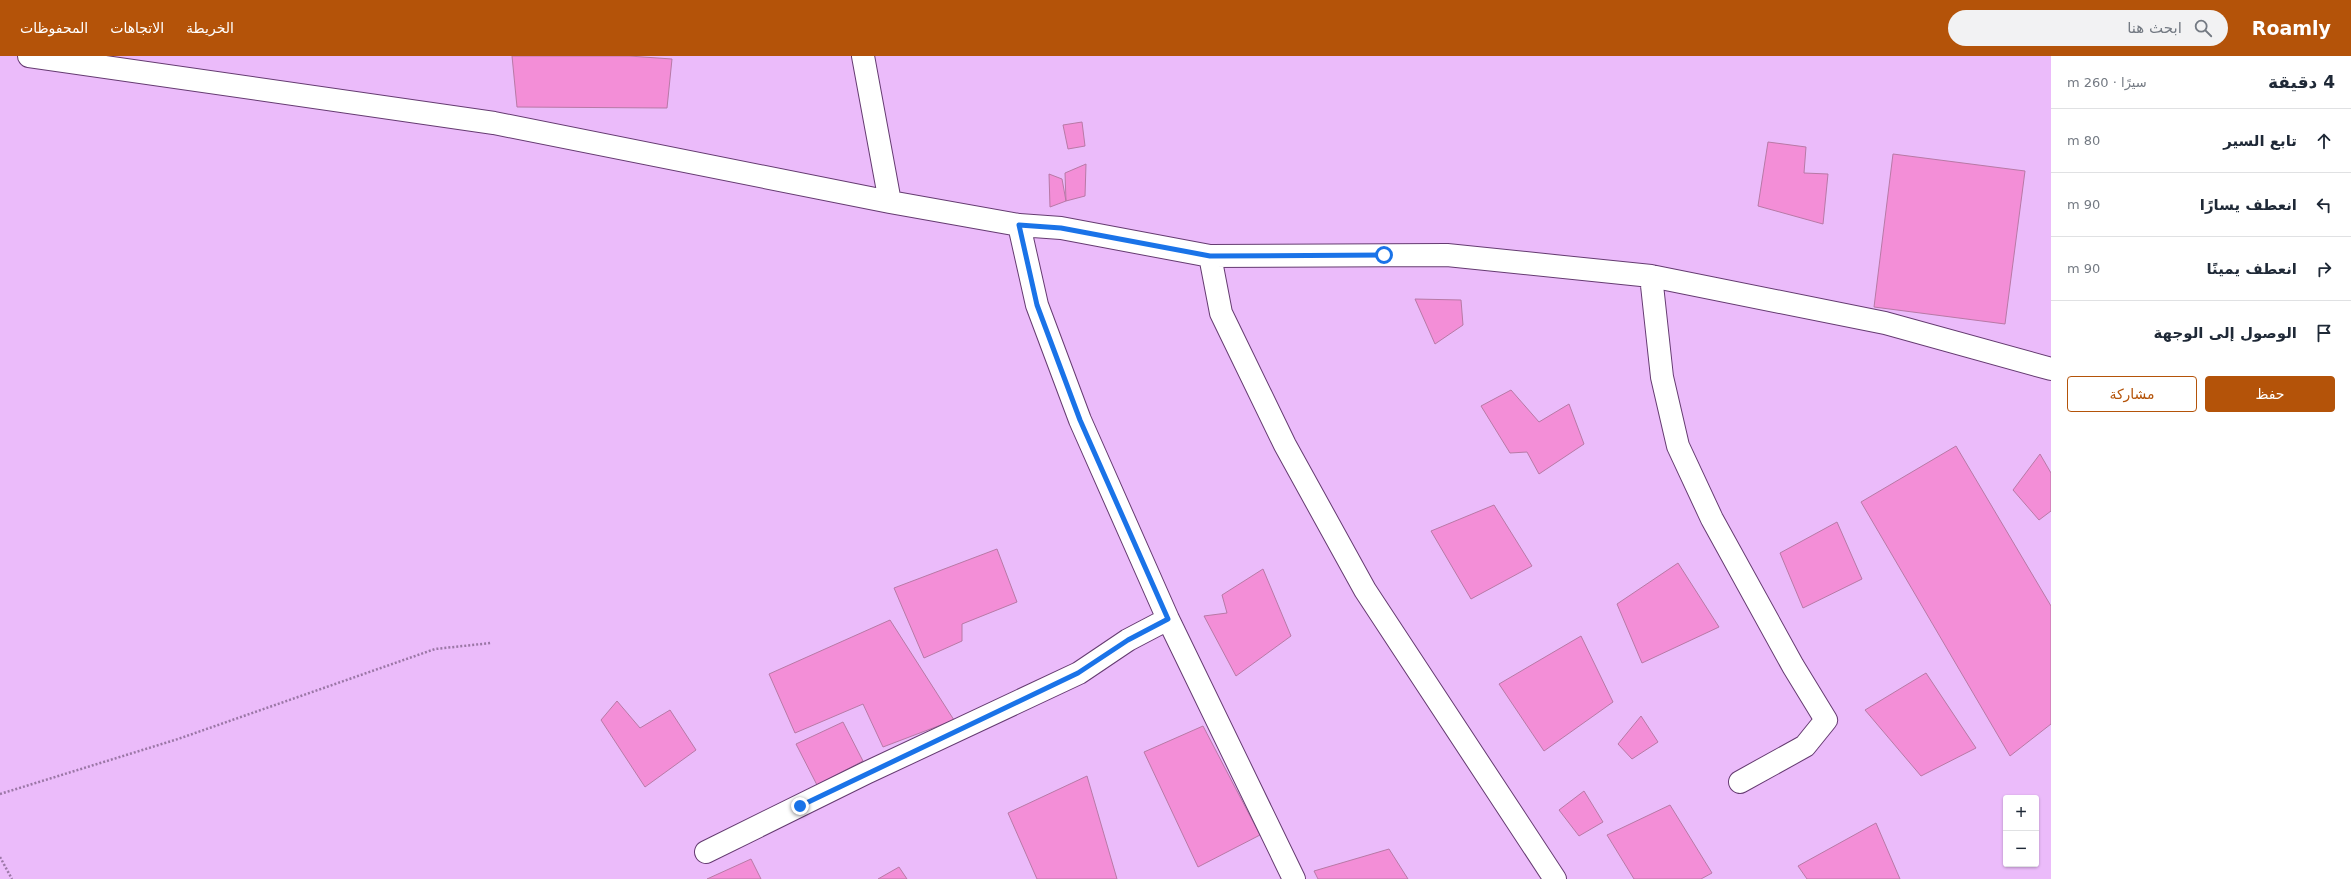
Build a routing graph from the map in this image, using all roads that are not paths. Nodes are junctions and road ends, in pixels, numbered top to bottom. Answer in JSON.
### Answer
{"nodes":[{"id":1,"x":29,"y":56,"type":"edge"},
{"id":2,"x":863,"y":56,"type":"edge"},
{"id":3,"x":890,"y":202,"type":"junction"},
{"id":4,"x":1019,"y":225,"type":"junction"},
{"id":5,"x":1210,"y":256,"type":"junction"},
{"id":6,"x":1651,"y":276,"type":"junction"},
{"id":7,"x":2051,"y":369,"type":"edge"},
{"id":8,"x":1168,"y":619,"type":"junction"},
{"id":9,"x":1740,"y":782,"type":"dead end"},
{"id":10,"x":706,"y":852,"type":"dead end"},
{"id":11,"x":1294,"y":879,"type":"edge"},
{"id":12,"x":1555,"y":879,"type":"edge"}],
"edges":[{"from":1,"to":3,"type":"street"},
{"from":2,"to":3,"type":"street"},
{"from":3,"to":4,"type":"street"},
{"from":4,"to":5,"type":"street"},
{"from":4,"to":8,"type":"street"},
{"from":5,"to":6,"type":"street"},
{"from":5,"to":12,"type":"street"},
{"from":6,"to":7,"type":"street"},
{"from":6,"to":9,"type":"street"},
{"from":8,"to":10,"type":"street"},
{"from":8,"to":11,"type":"street"}]}
